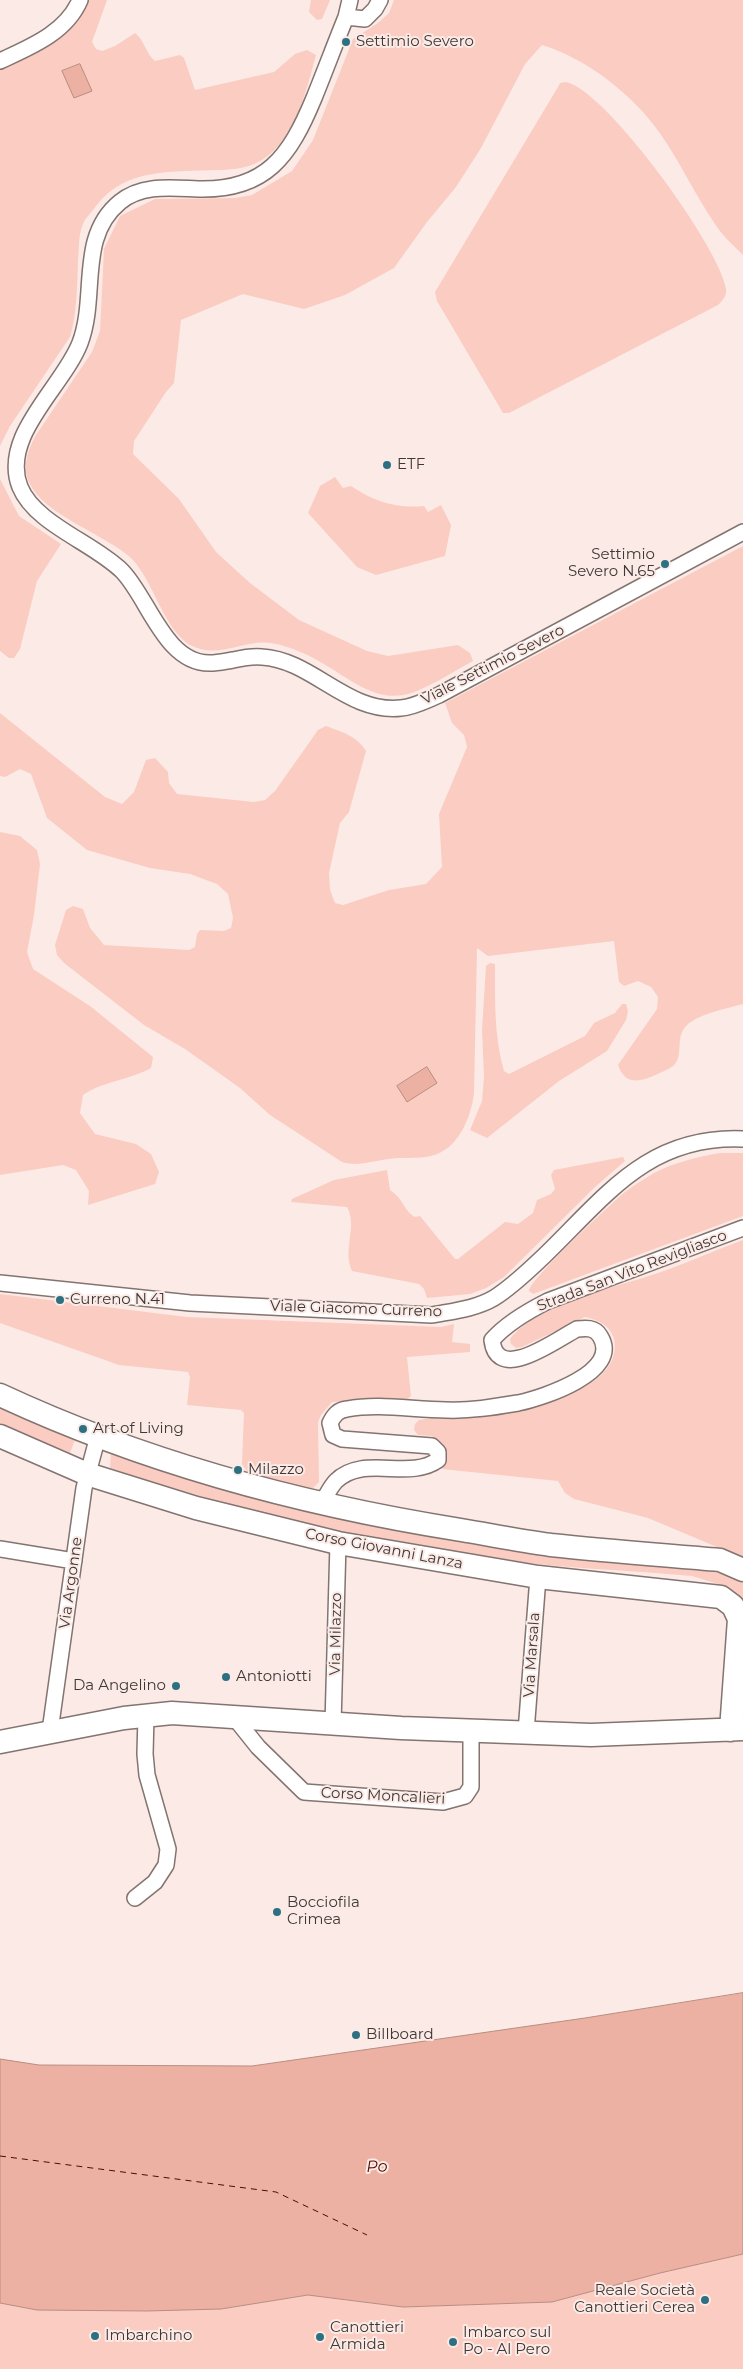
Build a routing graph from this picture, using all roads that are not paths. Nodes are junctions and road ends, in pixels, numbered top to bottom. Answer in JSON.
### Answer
{"nodes":[{"id":1,"x":80,"y":0,"type":"edge"},
{"id":2,"x":350,"y":0,"type":"edge"},
{"id":3,"x":380,"y":0,"type":"edge"},
{"id":4,"x":346,"y":17,"type":"junction"},
{"id":5,"x":0,"y":61,"type":"edge"},
{"id":6,"x":743,"y":532,"type":"edge"},
{"id":7,"x":743,"y":1139,"type":"edge"},
{"id":8,"x":743,"y":1228,"type":"edge"},
{"id":9,"x":0,"y":1283,"type":"edge"},
{"id":10,"x":0,"y":1395,"type":"edge"},
{"id":11,"x":0,"y":1436,"type":"edge"},
{"id":12,"x":98,"y":1436,"type":"junction"},
{"id":13,"x":87,"y":1474,"type":"junction"},
{"id":14,"x":321,"y":1504,"type":"junction"},
{"id":15,"x":338,"y":1543,"type":"junction"},
{"id":16,"x":0,"y":1549,"type":"edge"},
{"id":17,"x":74,"y":1561,"type":"junction"},
{"id":18,"x":743,"y":1570,"type":"edge"},
{"id":19,"x":538,"y":1577,"type":"junction"},
{"id":20,"x":740,"y":1651,"type":"edge"},
{"id":21,"x":146,"y":1715,"type":"junction"},
{"id":22,"x":234,"y":1717,"type":"junction"},
{"id":23,"x":333,"y":1724,"type":"junction"},
{"id":24,"x":471,"y":1729,"type":"junction"},
{"id":25,"x":737,"y":1730,"type":"edge"},
{"id":26,"x":50,"y":1731,"type":"junction"},
{"id":27,"x":526,"y":1732,"type":"junction"},
{"id":28,"x":0,"y":1742,"type":"edge"},
{"id":29,"x":135,"y":1898,"type":"dead end"}],
"edges":[{"from":1,"to":5,"type":"street"},
{"from":2,"to":4,"type":"street","name":"Viale Settimio Severo"},
{"from":3,"to":4,"type":"street"},
{"from":4,"to":6,"type":"street","name":"Viale Settimio Severo"},
{"from":7,"to":9,"type":"street","name":"Viale Giacomo Curreno"},
{"from":8,"to":14,"type":"street","name":"Strada San Vito Revigliasco"},
{"from":10,"to":12,"type":"street","name":"Corso Giovanni Lanza"},
{"from":11,"to":13,"type":"street","name":"Corso Giovanni Lanza"},
{"from":12,"to":13,"type":"street","name":"Via Argonne"},
{"from":12,"to":14,"type":"street","name":"Corso Giovanni Lanza"},
{"from":13,"to":15,"type":"street","name":"Corso Giovanni Lanza"},
{"from":13,"to":17,"type":"street","name":"Via Argonne"},
{"from":14,"to":18,"type":"street","name":"Corso Giovanni Lanza"},
{"from":15,"to":19,"type":"street","name":"Corso Giovanni Lanza"},
{"from":15,"to":23,"type":"street","name":"Via Milazzo"},
{"from":16,"to":17,"type":"street"},
{"from":17,"to":26,"type":"street","name":"Via Argonne"},
{"from":19,"to":20,"type":"street","name":"Corso Giovanni Lanza"},
{"from":19,"to":27,"type":"street","name":"Via Marsala"},
{"from":20,"to":25,"type":"street","name":"Corso Giovanni Lanza"},
{"from":21,"to":22,"type":"street"},
{"from":21,"to":26,"type":"street"},
{"from":21,"to":29,"type":"street"},
{"from":22,"to":23,"type":"street"},
{"from":22,"to":24,"type":"street","name":"Corso Moncalieri"},
{"from":23,"to":24,"type":"street"},
{"from":24,"to":27,"type":"street"},
{"from":25,"to":27,"type":"street"},
{"from":26,"to":28,"type":"street"}]}
